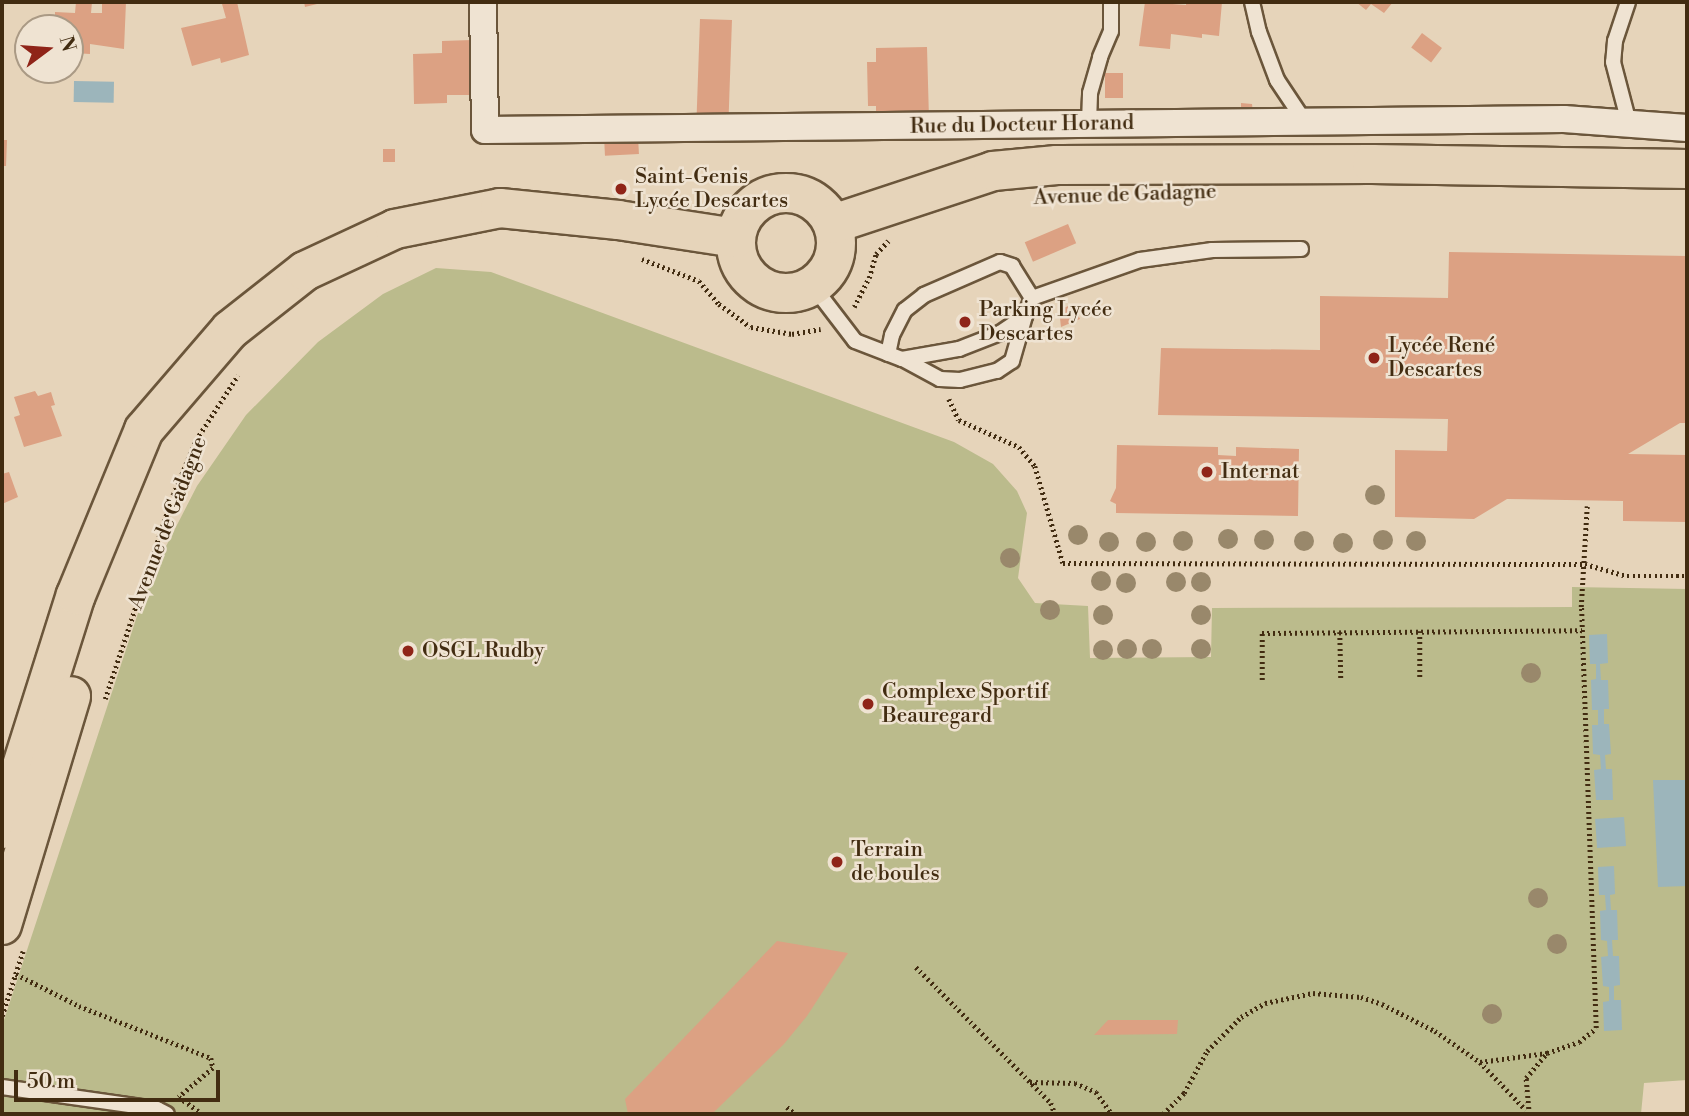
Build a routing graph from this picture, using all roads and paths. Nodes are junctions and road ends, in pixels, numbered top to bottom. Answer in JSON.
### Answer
{"nodes":[{"id":1,"x":483,"y":2,"type":"edge"},
{"id":2,"x":1111,"y":2,"type":"edge"},
{"id":3,"x":1252,"y":2,"type":"edge"},
{"id":4,"x":1628,"y":2,"type":"edge"},
{"id":5,"x":1303,"y":119,"type":"junction"},
{"id":6,"x":1088,"y":123,"type":"junction"},
{"id":7,"x":1629,"y":123,"type":"junction"},
{"id":8,"x":1687,"y":128,"type":"edge"},
{"id":9,"x":1687,"y":169,"type":"edge"},
{"id":10,"x":833,"y":224,"type":"junction"},
{"id":11,"x":736,"y":238,"type":"junction"},
{"id":12,"x":890,"y":238,"type":"dead end"},
{"id":13,"x":1301,"y":249,"type":"dead end"},
{"id":14,"x":633,"y":256,"type":"dead end"},
{"id":15,"x":813,"y":285,"type":"junction"},
{"id":16,"x":1032,"y":298,"type":"junction"},
{"id":17,"x":1025,"y":316,"type":"junction"},
{"id":18,"x":837,"y":320,"type":"junction"},
{"id":19,"x":895,"y":356,"type":"junction"},
{"id":20,"x":245,"y":366,"type":"dead end"},
{"id":21,"x":940,"y":379,"type":"junction"},
{"id":22,"x":1587,"y":506,"type":"dead end"},
{"id":23,"x":1585,"y":564,"type":"junction"},
{"id":24,"x":1687,"y":576,"type":"edge"},
{"id":25,"x":1582,"y":630,"type":"junction"},
{"id":26,"x":1420,"y":631,"type":"junction"},
{"id":27,"x":1340,"y":632,"type":"junction"},
{"id":28,"x":1262,"y":680,"type":"dead end"},
{"id":29,"x":1341,"y":680,"type":"dead end"},
{"id":30,"x":1420,"y":680,"type":"dead end"},
{"id":31,"x":102,"y":709,"type":"dead end"},
{"id":32,"x":24,"y":769,"type":"edge"},
{"id":33,"x":2,"y":829,"type":"edge"},
{"id":34,"x":13,"y":936,"type":"edge"},
{"id":35,"x":916,"y":967,"type":"dead end"},
{"id":36,"x":16,"y":974,"type":"junction"},
{"id":37,"x":2,"y":1016,"type":"edge"},
{"id":38,"x":1547,"y":1053,"type":"junction"},
{"id":39,"x":1479,"y":1062,"type":"junction"},
{"id":40,"x":1030,"y":1082,"type":"junction"},
{"id":41,"x":2,"y":1087,"type":"edge"},
{"id":42,"x":788,"y":1107,"type":"dead end"},
{"id":43,"x":1527,"y":1112,"type":"edge"},
{"id":44,"x":167,"y":1114,"type":"edge"},
{"id":45,"x":202,"y":1114,"type":"edge"},
{"id":46,"x":795,"y":1114,"type":"edge"},
{"id":47,"x":1055,"y":1114,"type":"edge"},
{"id":48,"x":1112,"y":1114,"type":"edge"},
{"id":49,"x":1163,"y":1114,"type":"edge"}],
"edges":[{"from":1,"to":6,"type":"street","name":"Rue du Docteur Horand"},
{"from":2,"to":6,"type":"lane"},
{"from":3,"to":5,"type":"lane"},
{"from":4,"to":7,"type":"lane"},
{"from":5,"to":6,"type":"street","name":"Rue du Docteur Horand"},
{"from":5,"to":7,"type":"street","name":"Rue du Docteur Horand"},
{"from":7,"to":8,"type":"street","name":"Rue du Docteur Horand"},
{"from":9,"to":10,"type":"main road","name":"Avenue de Gadagne"},
{"from":10,"to":11,"type":"main road"},
{"from":10,"to":15,"type":"main road"},
{"from":11,"to":15,"type":"main road"},
{"from":11,"to":32,"type":"main road","name":"Avenue de Gadagne"},
{"from":12,"to":18,"type":"path"},
{"from":13,"to":16,"type":"lane"},
{"from":14,"to":18,"type":"path"},
{"from":15,"to":18,"type":"lane"},
{"from":16,"to":17,"type":"lane"},
{"from":16,"to":19,"type":"lane"},
{"from":17,"to":19,"type":"lane"},
{"from":17,"to":21,"type":"lane"},
{"from":18,"to":19,"type":"lane"},
{"from":19,"to":21,"type":"lane"},
{"from":20,"to":31,"type":"path","name":"Avenue de Gadagne"},
{"from":21,"to":23,"type":"path"},
{"from":22,"to":23,"type":"path"},
{"from":23,"to":24,"type":"path"},
{"from":23,"to":25,"type":"path"},
{"from":25,"to":26,"type":"path"},
{"from":25,"to":38,"type":"path"},
{"from":26,"to":27,"type":"path"},
{"from":26,"to":30,"type":"path"},
{"from":27,"to":28,"type":"path"},
{"from":27,"to":29,"type":"path"},
{"from":32,"to":33,"type":"main road","name":"Avenue de Gadagne"},
{"from":32,"to":34,"type":"main road","name":"Avenue de Gadagne"},
{"from":34,"to":36,"type":"path"},
{"from":35,"to":40,"type":"path"},
{"from":36,"to":37,"type":"path"},
{"from":36,"to":45,"type":"path"},
{"from":38,"to":39,"type":"path"},
{"from":38,"to":43,"type":"path"},
{"from":39,"to":43,"type":"path"},
{"from":39,"to":49,"type":"path"},
{"from":40,"to":47,"type":"path"},
{"from":40,"to":48,"type":"path"},
{"from":41,"to":44,"type":"lane"},
{"from":42,"to":46,"type":"path"}]}
